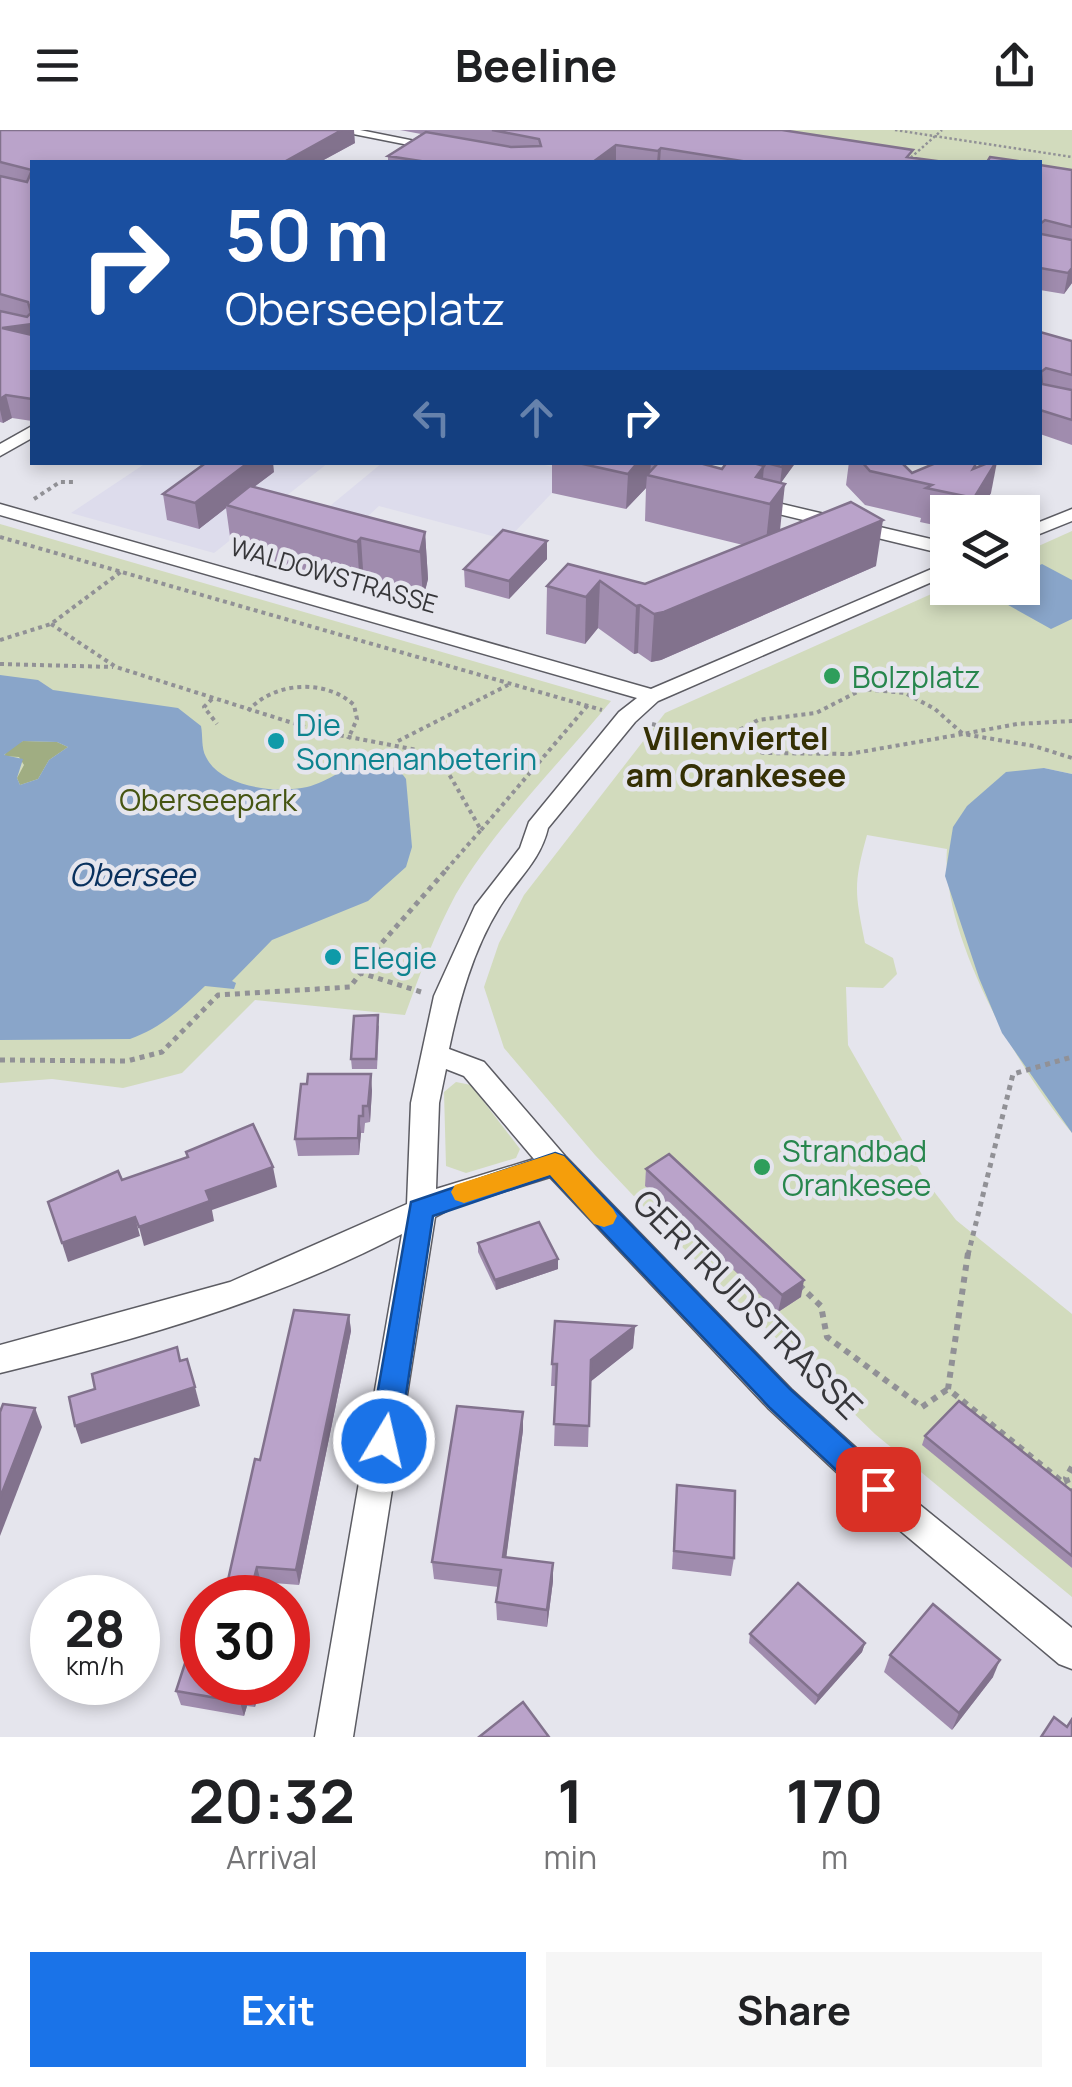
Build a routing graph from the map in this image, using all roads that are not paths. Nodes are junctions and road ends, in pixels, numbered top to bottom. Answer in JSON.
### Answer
{"nodes":[{"id":1,"x":339,"y":130,"type":"edge"},
{"id":2,"x":468,"y":152,"type":"edge"},
{"id":3,"x":30,"y":431,"type":"edge"},
{"id":4,"x":0,"y":451,"type":"edge"},
{"id":5,"x":736,"y":498,"type":"edge"},
{"id":6,"x":0,"y":509,"type":"edge"},
{"id":7,"x":1072,"y":514,"type":"edge"},
{"id":8,"x":1040,"y":528,"type":"edge"},
{"id":9,"x":930,"y":544,"type":"edge"},
{"id":10,"x":930,"y":577,"type":"edge"},
{"id":11,"x":650,"y":710,"type":"junction"},
{"id":12,"x":434,"y":1054,"type":"junction"},
{"id":13,"x":555,"y":1164,"type":"junction"},
{"id":14,"x":420,"y":1210,"type":"junction"},
{"id":15,"x":0,"y":1358,"type":"edge"},
{"id":16,"x":1072,"y":1652,"type":"edge"},
{"id":17,"x":334,"y":1737,"type":"edge"}],
"edges":[{"from":1,"to":2,"type":"street"},
{"from":3,"to":4,"type":"street"},
{"from":5,"to":9,"type":"street"},
{"from":6,"to":11,"type":"street","name":"WALDOWSTRASSE"},
{"from":7,"to":8,"type":"street"},
{"from":10,"to":11,"type":"street"},
{"from":11,"to":12,"type":"street"},
{"from":12,"to":13,"type":"street","name":"GERTRUDSTRASSE"},
{"from":12,"to":14,"type":"street"},
{"from":13,"to":14,"type":"street"},
{"from":13,"to":16,"type":"street","name":"GERTRUDSTRASSE"},
{"from":14,"to":15,"type":"street"},
{"from":14,"to":17,"type":"street"}]}
